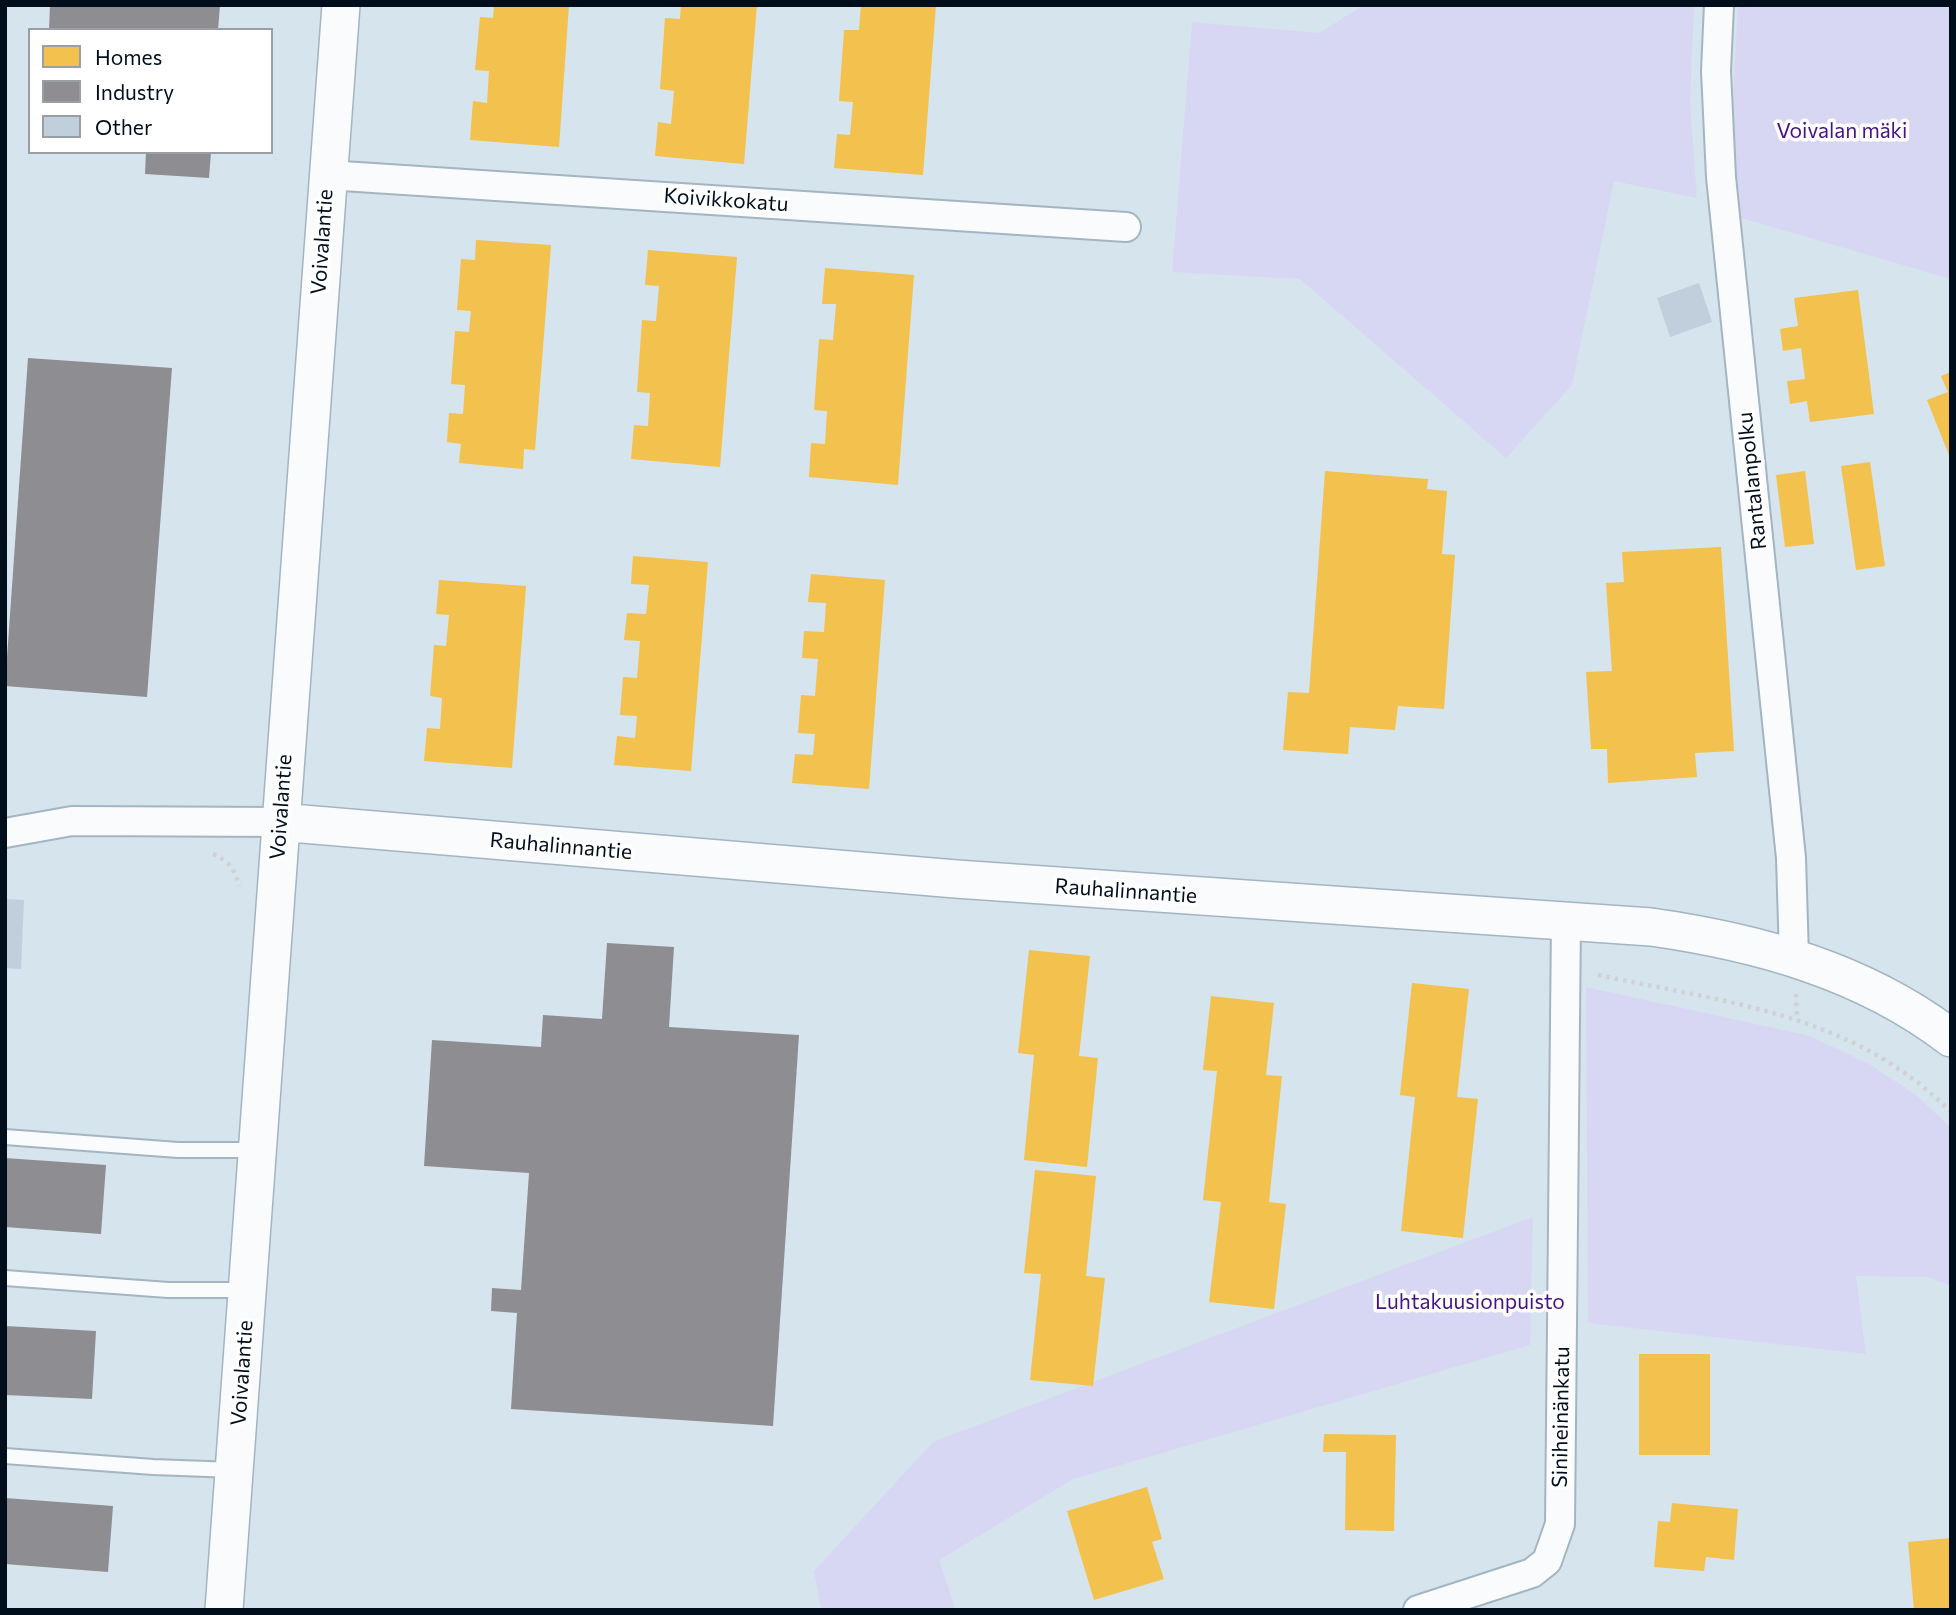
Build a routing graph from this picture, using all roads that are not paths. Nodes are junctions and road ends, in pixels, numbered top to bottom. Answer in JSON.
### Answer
{"nodes":[{"id":1,"x":341,"y":5,"type":"edge"},
{"id":2,"x":1719,"y":5,"type":"edge"},
{"id":3,"x":327,"y":175,"type":"junction"},
{"id":4,"x":1126,"y":227,"type":"dead end"},
{"id":5,"x":279,"y":822,"type":"junction"},
{"id":6,"x":5,"y":833,"type":"edge"},
{"id":7,"x":1566,"y":921,"type":"junction"},
{"id":8,"x":1794,"y":957,"type":"junction"},
{"id":9,"x":1951,"y":1038,"type":"edge"},
{"id":10,"x":5,"y":1137,"type":"edge"},
{"id":11,"x":258,"y":1150,"type":"junction"},
{"id":12,"x":5,"y":1278,"type":"edge"},
{"id":13,"x":248,"y":1290,"type":"junction"},
{"id":14,"x":5,"y":1456,"type":"edge"},
{"id":15,"x":235,"y":1470,"type":"junction"},
{"id":16,"x":224,"y":1610,"type":"edge"},
{"id":17,"x":1418,"y":1610,"type":"edge"}],
"edges":[{"from":1,"to":3,"type":"street","name":"Voivalantie"},
{"from":2,"to":8,"type":"street","name":"Rantalanpolku"},
{"from":3,"to":4,"type":"street","name":"Koivikkokatu"},
{"from":3,"to":5,"type":"street","name":"Voivalantie"},
{"from":5,"to":6,"type":"street"},
{"from":5,"to":7,"type":"street","name":"Rauhalinnantie"},
{"from":5,"to":11,"type":"street","name":"Voivalantie"},
{"from":7,"to":8,"type":"street","name":"Rauhalinnantie"},
{"from":7,"to":17,"type":"street","name":"Siniheinänkatu"},
{"from":8,"to":9,"type":"street","name":"Rauhalinnantie"},
{"from":10,"to":11,"type":"lane"},
{"from":11,"to":13,"type":"street","name":"Voivalantie"},
{"from":12,"to":13,"type":"lane"},
{"from":13,"to":15,"type":"street","name":"Voivalantie"},
{"from":14,"to":15,"type":"lane"},
{"from":15,"to":16,"type":"street","name":"Voivalantie"}]}
